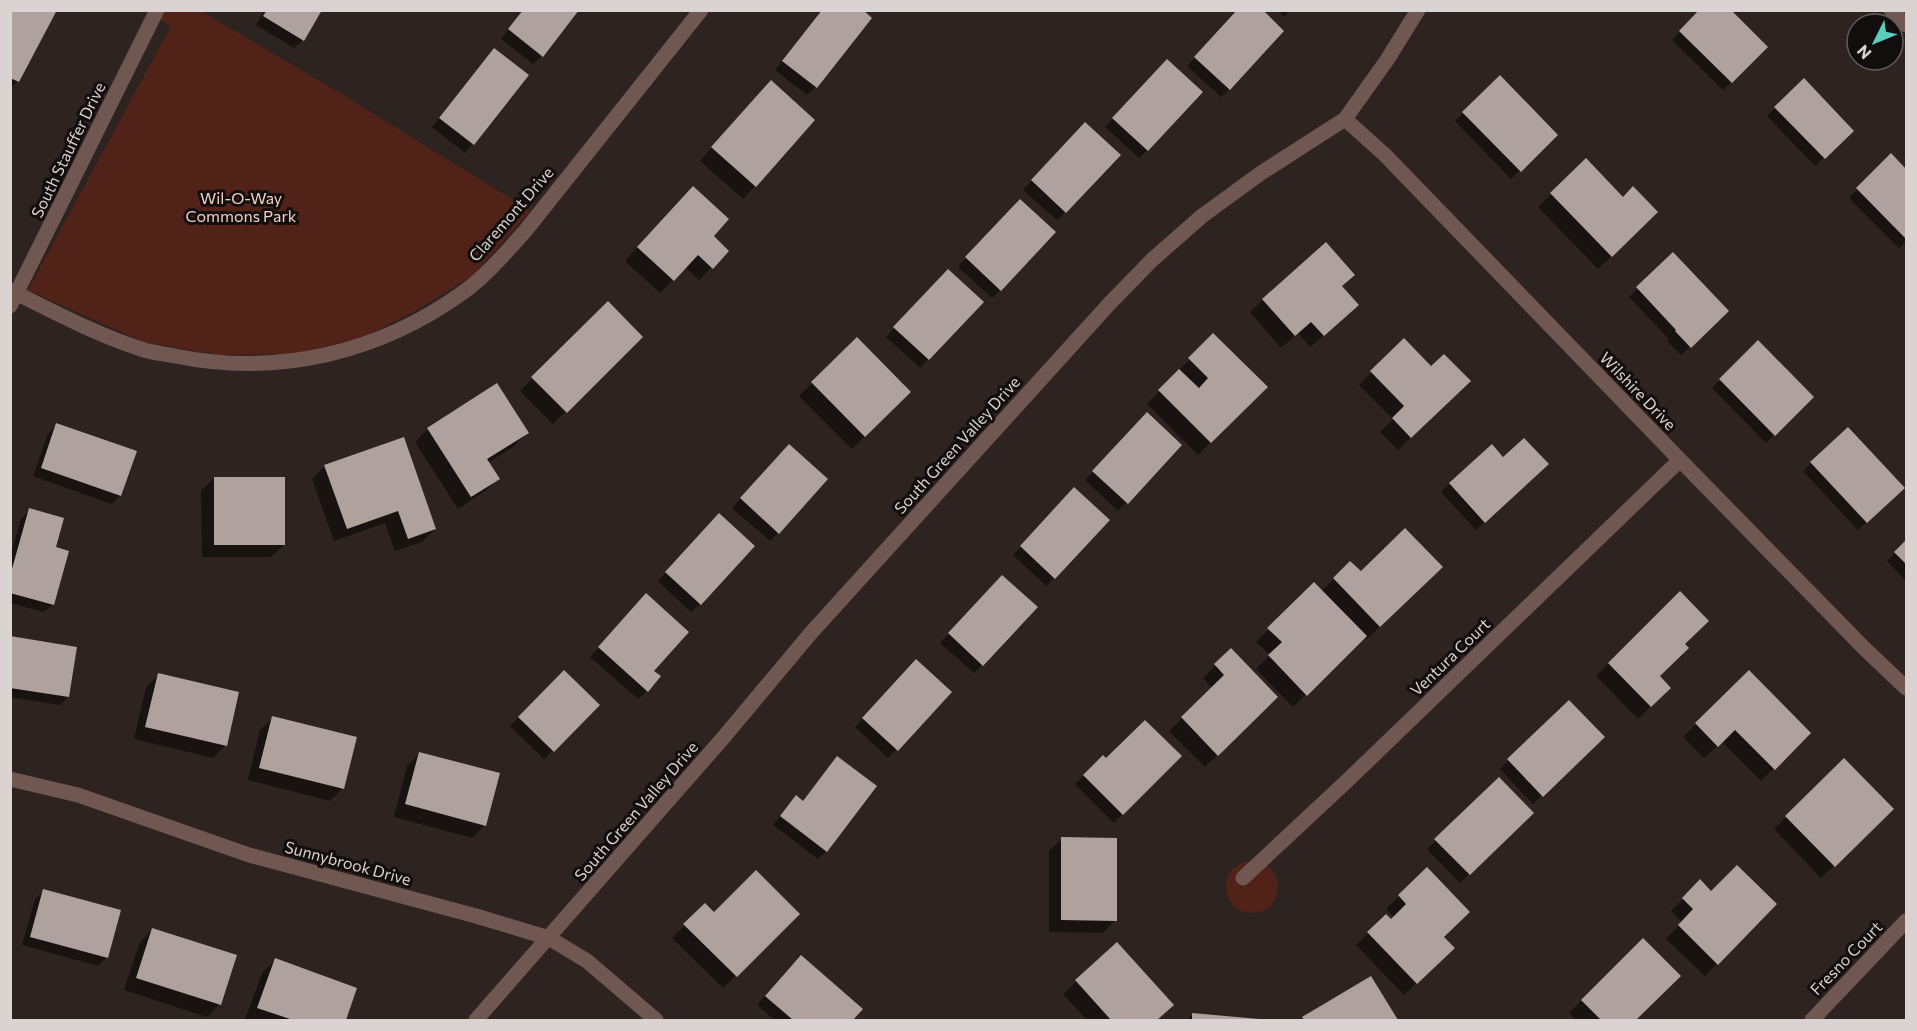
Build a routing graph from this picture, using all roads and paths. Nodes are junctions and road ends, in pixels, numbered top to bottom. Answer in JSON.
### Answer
{"nodes":[{"id":1,"x":157,"y":10,"type":"edge"},
{"id":2,"x":701,"y":10,"type":"edge"},
{"id":3,"x":1418,"y":10,"type":"edge"},
{"id":4,"x":1891,"y":10,"type":"edge"},
{"id":5,"x":1906,"y":25,"type":"edge"},
{"id":6,"x":1345,"y":118,"type":"junction"},
{"id":7,"x":13,"y":296,"type":"edge"},
{"id":8,"x":1680,"y":460,"type":"junction"},
{"id":9,"x":1906,"y":688,"type":"edge"},
{"id":10,"x":10,"y":779,"type":"edge"},
{"id":11,"x":1243,"y":878,"type":"dead end"},
{"id":12,"x":1906,"y":921,"type":"edge"},
{"id":13,"x":549,"y":938,"type":"junction"},
{"id":14,"x":476,"y":1020,"type":"edge"},
{"id":15,"x":656,"y":1020,"type":"edge"},
{"id":16,"x":1812,"y":1020,"type":"edge"}],
"edges":[{"from":1,"to":7,"type":"street","name":"South Stauffer Drive"},
{"from":2,"to":7,"type":"street","name":"Claremont Drive"},
{"from":3,"to":6,"type":"street","name":"South Green Valley Drive"},
{"from":4,"to":5,"type":"street"},
{"from":6,"to":8,"type":"street","name":"Wilshire Drive"},
{"from":6,"to":13,"type":"street","name":"South Green Valley Drive"},
{"from":8,"to":9,"type":"street","name":"Wilshire Drive"},
{"from":8,"to":11,"type":"street","name":"Ventura Court"},
{"from":10,"to":13,"type":"street","name":"Sunnybrook Drive"},
{"from":12,"to":16,"type":"street","name":"Fresno Court"},
{"from":13,"to":14,"type":"street","name":"South Green Valley Drive"},
{"from":13,"to":15,"type":"street","name":"Sunnybrook Drive"}]}
